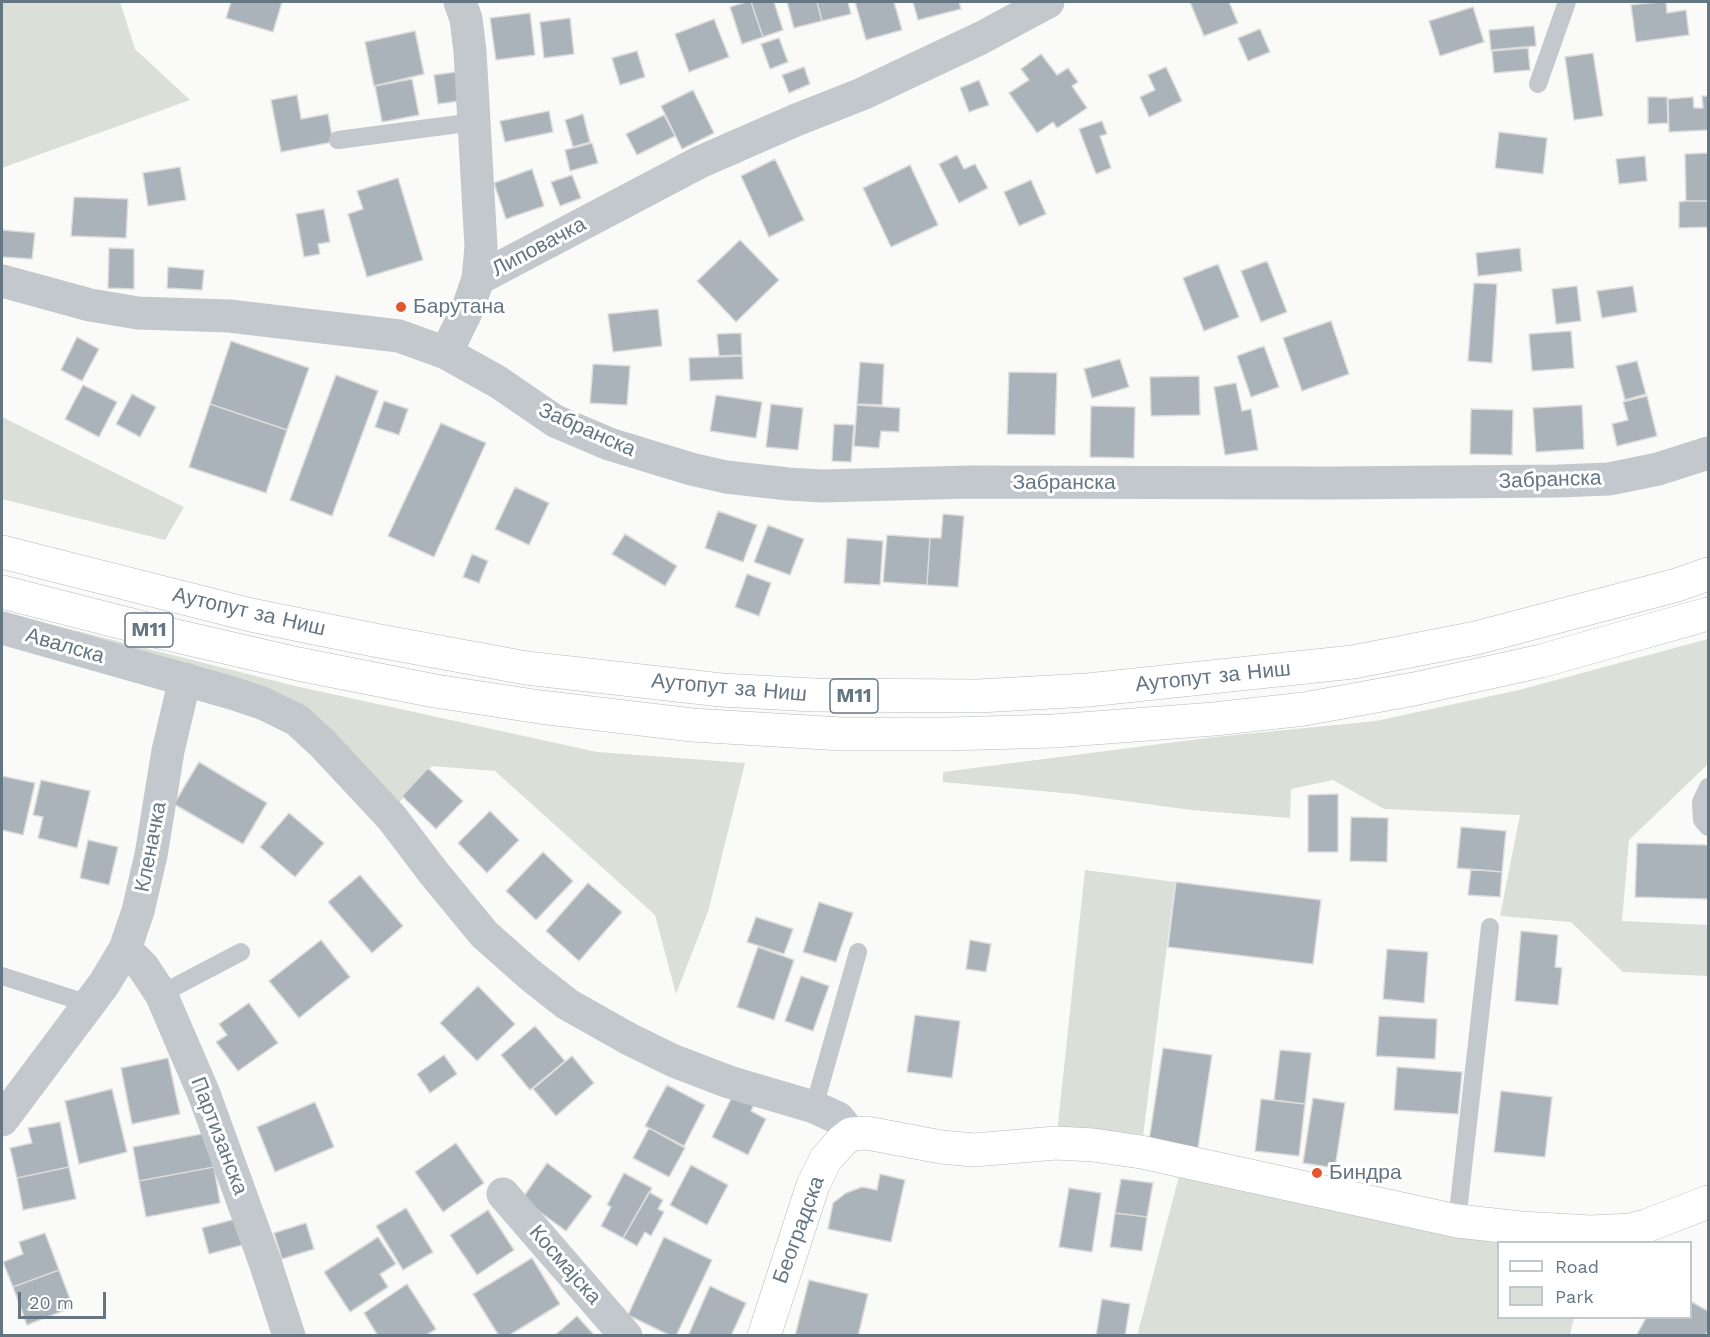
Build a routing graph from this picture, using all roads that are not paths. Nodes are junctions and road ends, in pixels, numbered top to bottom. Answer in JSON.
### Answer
{"nodes":[{"id":1,"x":460,"y":2,"type":"edge"},
{"id":2,"x":1048,"y":2,"type":"edge"},
{"id":3,"x":1567,"y":2,"type":"edge"},
{"id":4,"x":1538,"y":84,"type":"dead end"},
{"id":5,"x":474,"y":122,"type":"junction"},
{"id":6,"x":338,"y":140,"type":"dead end"},
{"id":7,"x":478,"y":279,"type":"junction"},
{"id":8,"x":2,"y":281,"type":"edge"},
{"id":9,"x":446,"y":353,"type":"junction"},
{"id":10,"x":1708,"y":453,"type":"edge"},
{"id":11,"x":2,"y":552,"type":"edge"},
{"id":12,"x":1708,"y":574,"type":"edge"},
{"id":13,"x":2,"y":592,"type":"edge"},
{"id":14,"x":1708,"y":614,"type":"edge"},
{"id":15,"x":2,"y":628,"type":"edge"},
{"id":16,"x":185,"y":679,"type":"junction"},
{"id":17,"x":1708,"y":787,"type":"edge"},
{"id":18,"x":1708,"y":827,"type":"edge"},
{"id":19,"x":1490,"y":927,"type":"dead end"},
{"id":20,"x":124,"y":949,"type":"junction"},
{"id":21,"x":241,"y":952,"type":"dead end"},
{"id":22,"x":858,"y":952,"type":"dead end"},
{"id":23,"x":2,"y":976,"type":"edge"},
{"id":24,"x":161,"y":994,"type":"junction"},
{"id":25,"x":89,"y":1005,"type":"junction"},
{"id":26,"x":814,"y":1107,"type":"junction"},
{"id":27,"x":2,"y":1120,"type":"edge"},
{"id":28,"x":851,"y":1134,"type":"junction"},
{"id":29,"x":503,"y":1194,"type":"dead end"},
{"id":30,"x":1708,"y":1202,"type":"edge"},
{"id":31,"x":1457,"y":1221,"type":"junction"},
{"id":32,"x":289,"y":1335,"type":"edge"},
{"id":33,"x":626,"y":1335,"type":"edge"},
{"id":34,"x":764,"y":1335,"type":"edge"}],
"edges":[{"from":1,"to":5,"type":"street"},
{"from":2,"to":7,"type":"street","name":"Липовачка"},
{"from":3,"to":4,"type":"lane"},
{"from":5,"to":6,"type":"lane"},
{"from":5,"to":7,"type":"street"},
{"from":7,"to":9,"type":"street","name":"Липовачка"},
{"from":8,"to":9,"type":"street"},
{"from":9,"to":10,"type":"street","name":"Забранска"},
{"from":11,"to":12,"type":"main road","name":"Аутопут за Ниш","number":"M11"},
{"from":13,"to":14,"type":"main road","name":"Аутопут за Ниш","number":"M11"},
{"from":15,"to":16,"type":"street","name":"Авалска"},
{"from":16,"to":20,"type":"street","name":"Кленачка"},
{"from":16,"to":26,"type":"street","name":"Авалска"},
{"from":17,"to":18,"type":"lane"},
{"from":19,"to":31,"type":"lane"},
{"from":20,"to":24,"type":"street","name":"Партизанска"},
{"from":20,"to":25,"type":"street","name":"Кленачка"},
{"from":21,"to":24,"type":"lane"},
{"from":22,"to":26,"type":"lane"},
{"from":23,"to":25,"type":"lane"},
{"from":24,"to":32,"type":"street","name":"Партизанска"},
{"from":25,"to":27,"type":"street","name":"Кленачка"},
{"from":26,"to":28,"type":"street","name":"Авалска"},
{"from":28,"to":31,"type":"main road"},
{"from":28,"to":34,"type":"main road","name":"Београдска"},
{"from":29,"to":33,"type":"street","name":"Космајска"},
{"from":30,"to":31,"type":"main road"}]}
